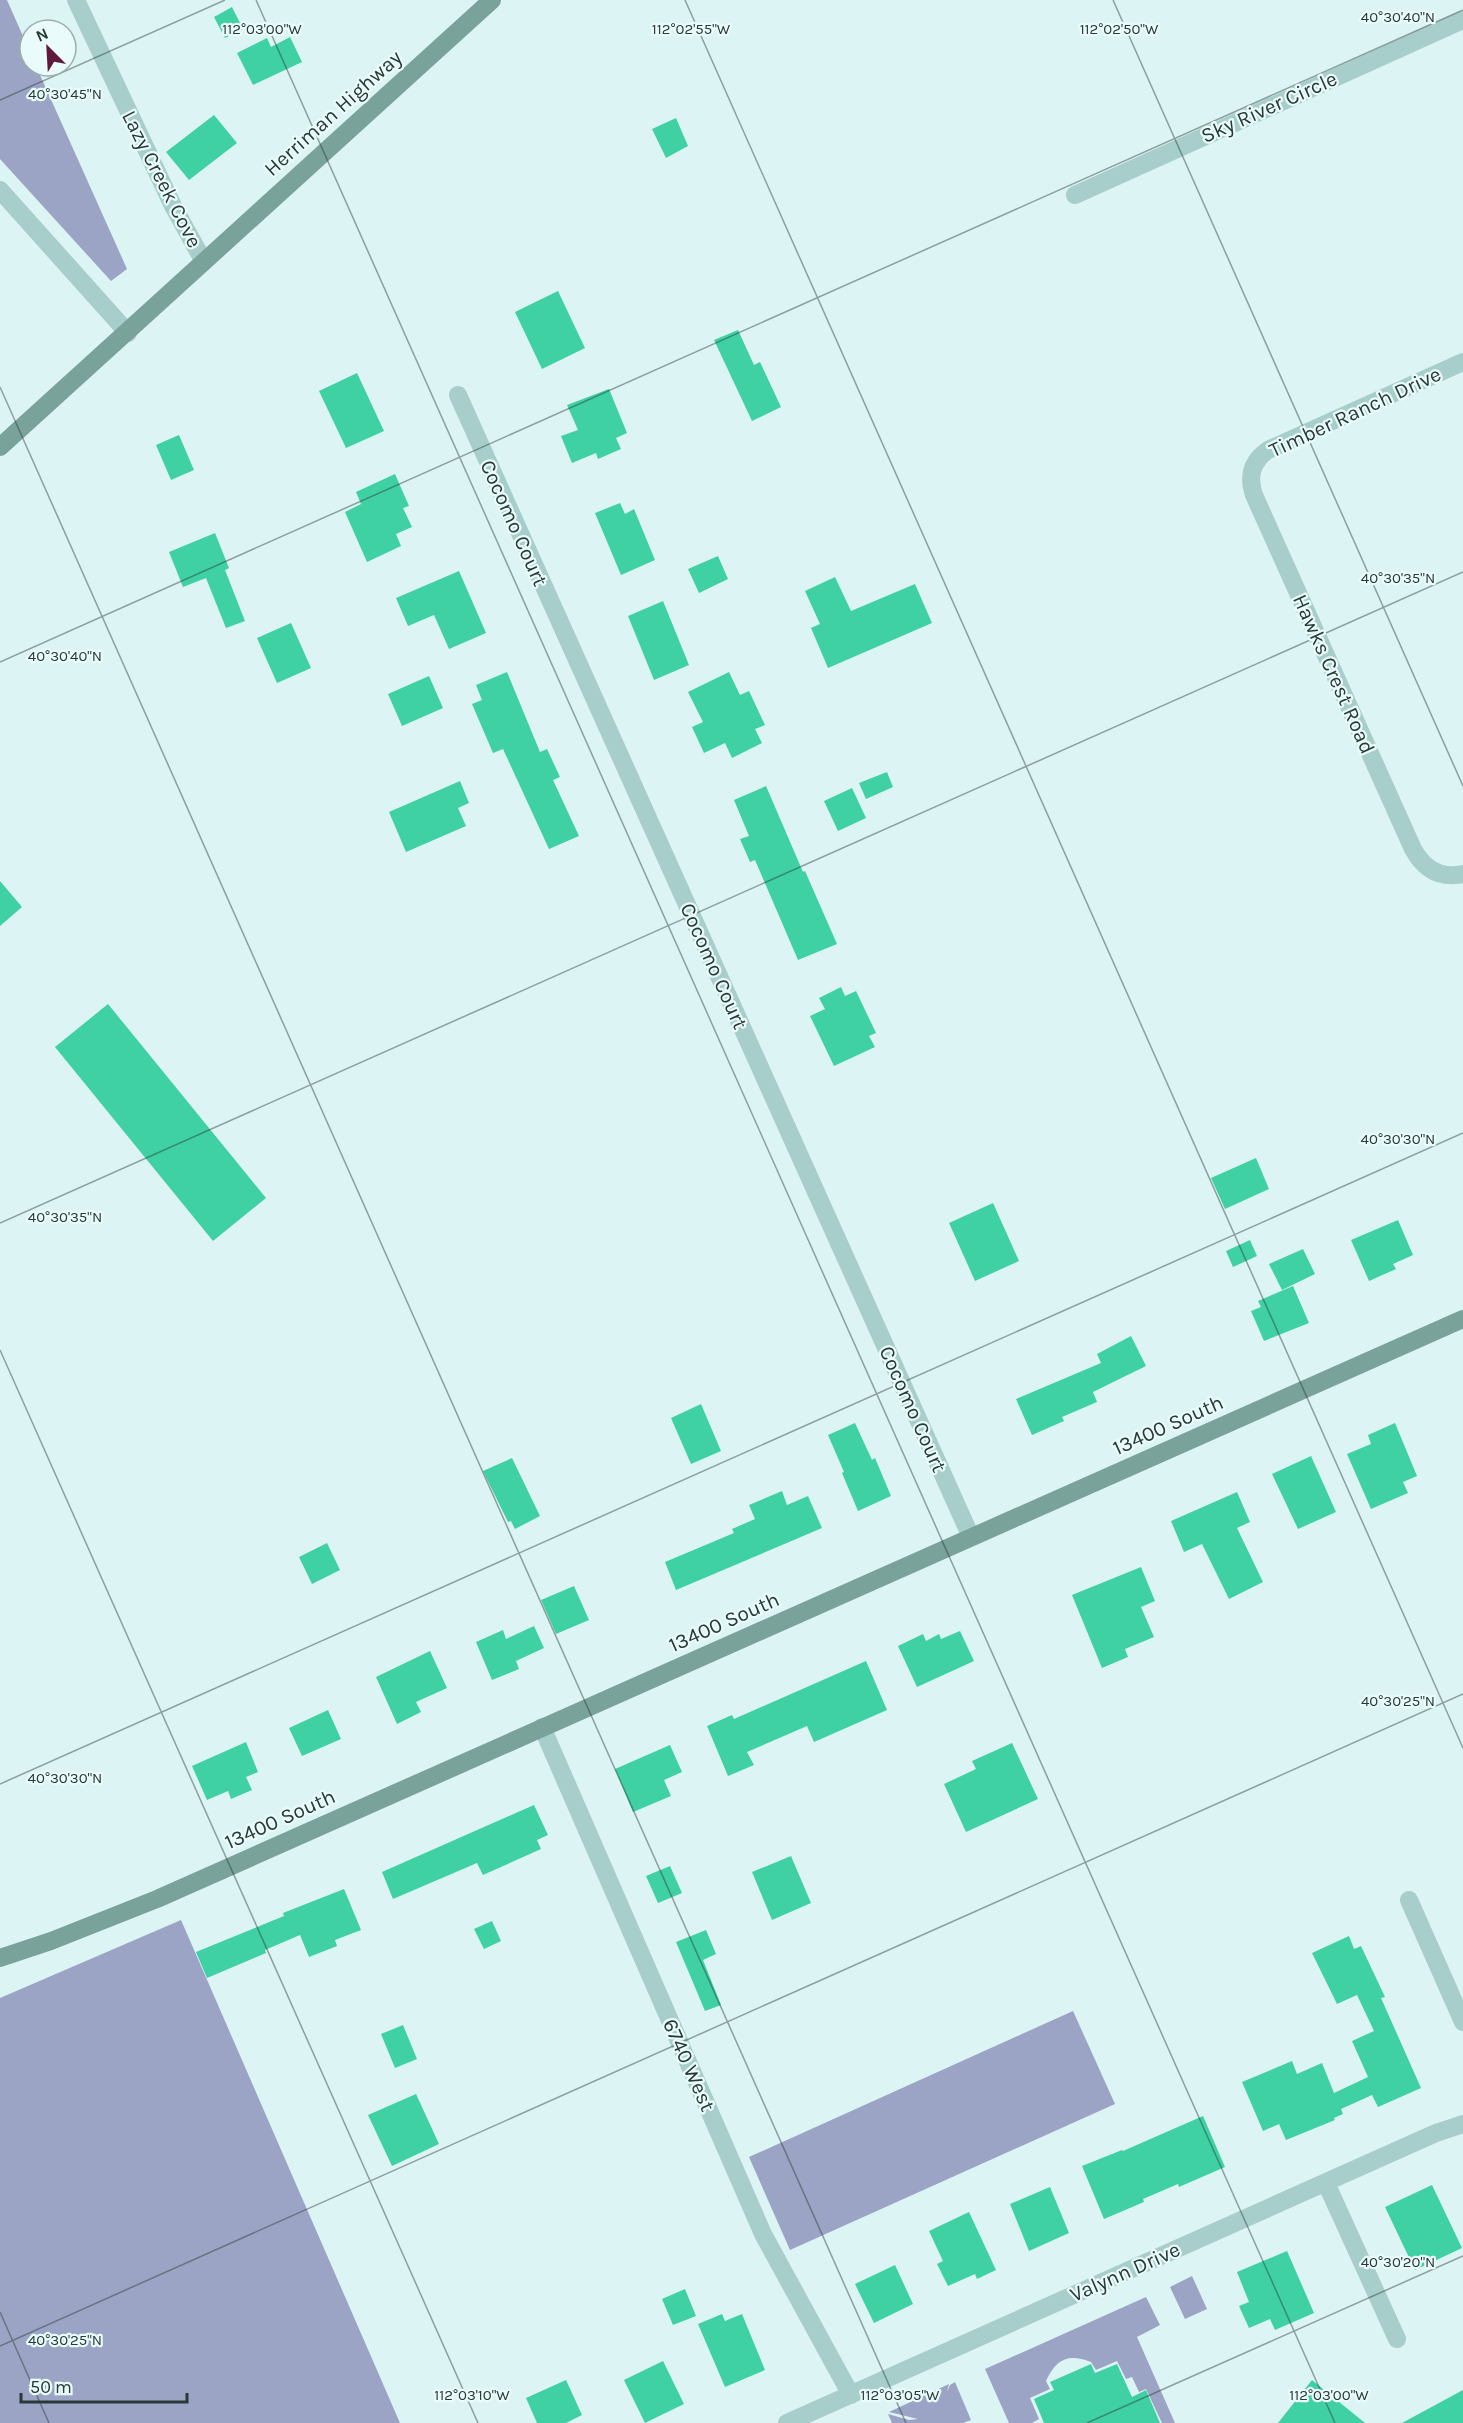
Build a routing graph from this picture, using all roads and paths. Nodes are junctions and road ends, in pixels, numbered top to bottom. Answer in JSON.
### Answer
{"nodes":[{"id":1,"x":76,"y":0,"type":"edge"},
{"id":2,"x":492,"y":0,"type":"edge"},
{"id":3,"x":1463,"y":20,"type":"edge"},
{"id":4,"x":0,"y":190,"type":"edge"},
{"id":5,"x":1075,"y":195,"type":"dead end"},
{"id":6,"x":204,"y":260,"type":"junction"},
{"id":7,"x":128,"y":333,"type":"junction"},
{"id":8,"x":1463,"y":362,"type":"edge"},
{"id":9,"x":458,"y":395,"type":"dead end"},
{"id":10,"x":0,"y":447,"type":"edge"},
{"id":11,"x":1252,"y":467,"type":"joint"},
{"id":12,"x":1463,"y":874,"type":"edge"},
{"id":13,"x":1463,"y":1318,"type":"edge"},
{"id":14,"x":971,"y":1537,"type":"junction"},
{"id":15,"x":542,"y":1728,"type":"junction"},
{"id":16,"x":1409,"y":1900,"type":"dead end"},
{"id":17,"x":0,"y":1958,"type":"edge"},
{"id":18,"x":1463,"y":2022,"type":"edge"},
{"id":19,"x":1463,"y":2124,"type":"edge"},
{"id":20,"x":1326,"y":2183,"type":"junction"},
{"id":21,"x":1397,"y":2339,"type":"dead end"},
{"id":22,"x":851,"y":2395,"type":"junction"},
{"id":23,"x":787,"y":2423,"type":"edge"}],
"edges":[{"from":1,"to":6,"type":"street","name":"Lazy Creek Cove"},
{"from":2,"to":6,"type":"street","name":"Herriman Highway"},
{"from":3,"to":5,"type":"street","name":"Sky River Circle"},
{"from":4,"to":7,"type":"street"},
{"from":6,"to":7,"type":"street","name":"Herriman Highway"},
{"from":7,"to":10,"type":"street","name":"Herriman Highway"},
{"from":8,"to":11,"type":"street","name":"Timber Ranch Drive"},
{"from":9,"to":14,"type":"street","name":"Cocomo Court"},
{"from":11,"to":12,"type":"street","name":"Hawks Crest Road"},
{"from":13,"to":14,"type":"street","name":"13400 South"},
{"from":14,"to":15,"type":"street","name":"13400 South"},
{"from":15,"to":17,"type":"street","name":"13400 South"},
{"from":15,"to":22,"type":"street","name":"6740 West"},
{"from":16,"to":18,"type":"street"},
{"from":19,"to":20,"type":"street","name":"Valynn Drive"},
{"from":20,"to":21,"type":"street"},
{"from":20,"to":22,"type":"street","name":"Valynn Drive"},
{"from":22,"to":23,"type":"street","name":"Valynn Drive"}]}
